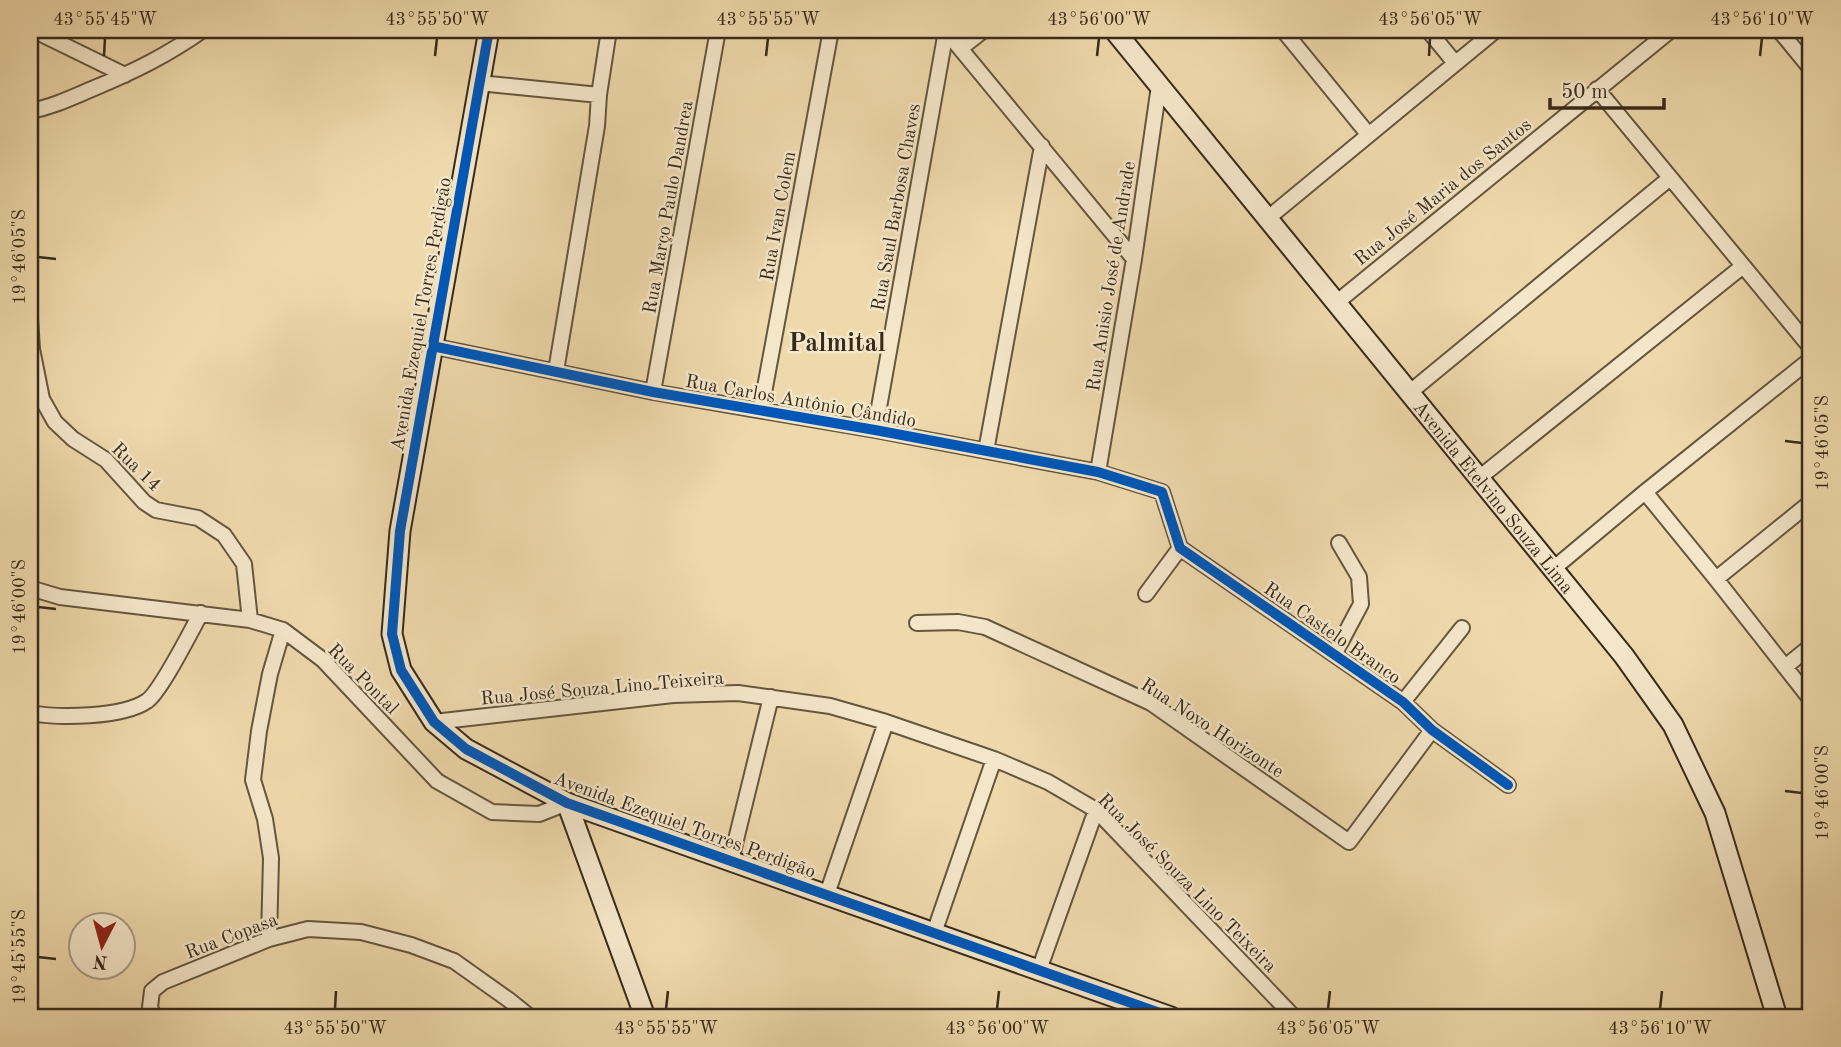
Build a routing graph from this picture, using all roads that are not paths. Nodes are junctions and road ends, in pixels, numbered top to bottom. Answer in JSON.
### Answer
{"nodes":[{"id":1,"x":33,"y":30,"type":"edge"},
{"id":2,"x":203,"y":30,"type":"edge"},
{"id":3,"x":489,"y":30,"type":"edge"},
{"id":4,"x":609,"y":30,"type":"edge"},
{"id":5,"x":718,"y":30,"type":"edge"},
{"id":6,"x":831,"y":30,"type":"edge"},
{"id":7,"x":984,"y":30,"type":"edge"},
{"id":8,"x":1114,"y":30,"type":"edge"},
{"id":9,"x":1283,"y":30,"type":"edge"},
{"id":10,"x":1428,"y":30,"type":"edge"},
{"id":11,"x":1496,"y":30,"type":"edge"},
{"id":12,"x":1671,"y":30,"type":"edge"},
{"id":13,"x":1779,"y":30,"type":"edge"},
{"id":14,"x":946,"y":31,"type":"edge"},
{"id":15,"x":961,"y":48,"type":"junction"},
{"id":16,"x":1455,"y":63,"type":"junction"},
{"id":17,"x":1810,"y":65,"type":"edge"},
{"id":18,"x":125,"y":75,"type":"junction"},
{"id":19,"x":480,"y":83,"type":"junction"},
{"id":20,"x":1159,"y":86,"type":"junction"},
{"id":21,"x":1597,"y":89,"type":"junction"},
{"id":22,"x":599,"y":94,"type":"junction"},
{"id":23,"x":30,"y":111,"type":"edge"},
{"id":24,"x":1368,"y":134,"type":"junction"},
{"id":25,"x":1042,"y":146,"type":"junction"},
{"id":26,"x":1670,"y":178,"type":"junction"},
{"id":27,"x":1268,"y":218,"type":"junction"},
{"id":28,"x":1134,"y":259,"type":"junction"},
{"id":29,"x":1743,"y":267,"type":"junction"},
{"id":30,"x":1336,"y":303,"type":"junction"},
{"id":31,"x":30,"y":318,"type":"edge"},
{"id":32,"x":432,"y":346,"type":"junction"},
{"id":33,"x":1811,"y":348,"type":"edge"},
{"id":34,"x":1811,"y":359,"type":"edge"},
{"id":35,"x":556,"y":371,"type":"junction"},
{"id":36,"x":653,"y":392,"type":"junction"},
{"id":37,"x":1409,"y":393,"type":"junction"},
{"id":38,"x":761,"y":410,"type":"junction"},
{"id":39,"x":876,"y":430,"type":"junction"},
{"id":40,"x":986,"y":451,"type":"junction"},
{"id":41,"x":1098,"y":472,"type":"junction"},
{"id":42,"x":1479,"y":478,"type":"junction"},
{"id":43,"x":1645,"y":492,"type":"junction"},
{"id":44,"x":1811,"y":502,"type":"edge"},
{"id":45,"x":1339,"y":543,"type":"dead end"},
{"id":46,"x":1180,"y":548,"type":"junction"},
{"id":47,"x":1553,"y":569,"type":"junction"},
{"id":48,"x":1716,"y":579,"type":"junction"},
{"id":49,"x":30,"y":588,"type":"edge"},
{"id":50,"x":1146,"y":594,"type":"dead end"},
{"id":51,"x":201,"y":613,"type":"junction"},
{"id":52,"x":250,"y":620,"type":"junction"},
{"id":53,"x":917,"y":623,"type":"dead end"},
{"id":54,"x":1462,"y":628,"type":"dead end"},
{"id":55,"x":283,"y":631,"type":"junction"},
{"id":56,"x":1811,"y":646,"type":"edge"},
{"id":57,"x":1335,"y":653,"type":"junction"},
{"id":58,"x":1785,"y":667,"type":"junction"},
{"id":59,"x":771,"y":697,"type":"junction"},
{"id":60,"x":1811,"y":700,"type":"edge"},
{"id":61,"x":1403,"y":702,"type":"junction"},
{"id":62,"x":30,"y":713,"type":"edge"},
{"id":63,"x":434,"y":722,"type":"junction"},
{"id":64,"x":886,"y":722,"type":"junction"},
{"id":65,"x":1432,"y":730,"type":"junction"},
{"id":66,"x":994,"y":759,"type":"junction"},
{"id":67,"x":1508,"y":785,"type":"dead end"},
{"id":68,"x":567,"y":803,"type":"junction"},
{"id":69,"x":1096,"y":810,"type":"junction"},
{"id":70,"x":731,"y":860,"type":"junction"},
{"id":71,"x":827,"y":894,"type":"junction"},
{"id":72,"x":934,"y":933,"type":"junction"},
{"id":73,"x":269,"y":939,"type":"junction"},
{"id":74,"x":1039,"y":970,"type":"junction"},
{"id":75,"x":152,"y":1012,"type":"edge"},
{"id":76,"x":530,"y":1017,"type":"edge"},
{"id":77,"x":645,"y":1017,"type":"edge"},
{"id":78,"x":1171,"y":1017,"type":"edge"},
{"id":79,"x":1294,"y":1017,"type":"edge"},
{"id":80,"x":1777,"y":1017,"type":"edge"}],
"edges":[{"from":1,"to":18,"type":"street"},
{"from":2,"to":18,"type":"street"},
{"from":3,"to":19,"type":"street","name":"Avenida Ezequiel Torres Perdigão"},
{"from":4,"to":22,"type":"street"},
{"from":5,"to":36,"type":"street","name":"Rua Março Paulo Dandrea"},
{"from":6,"to":38,"type":"street","name":"Rua Ivan Colem"},
{"from":7,"to":15,"type":"street"},
{"from":8,"to":20,"type":"street","name":"Avenida Etelvino Souza Lima"},
{"from":9,"to":24,"type":"street"},
{"from":10,"to":16,"type":"street"},
{"from":11,"to":16,"type":"street"},
{"from":12,"to":21,"type":"street","name":"Rua José Maria dos Santos"},
{"from":13,"to":17,"type":"street"},
{"from":14,"to":15,"type":"street"},
{"from":14,"to":39,"type":"street","name":"Rua Saul Barbosa Chaves"},
{"from":15,"to":25,"type":"street"},
{"from":16,"to":24,"type":"street"},
{"from":18,"to":23,"type":"street"},
{"from":19,"to":22,"type":"street"},
{"from":19,"to":32,"type":"street","name":"Avenida Ezequiel Torres Perdigão"},
{"from":20,"to":27,"type":"street","name":"Avenida Etelvino Souza Lima"},
{"from":20,"to":28,"type":"street","name":"Rua Anisio José de Andrade"},
{"from":21,"to":26,"type":"street"},
{"from":21,"to":30,"type":"street","name":"Rua José Maria dos Santos"},
{"from":22,"to":35,"type":"street"},
{"from":24,"to":27,"type":"street"},
{"from":25,"to":28,"type":"street"},
{"from":25,"to":40,"type":"street"},
{"from":26,"to":29,"type":"street"},
{"from":26,"to":37,"type":"street"},
{"from":27,"to":30,"type":"street","name":"Avenida Etelvino Souza Lima"},
{"from":28,"to":41,"type":"street","name":"Rua Anisio José de Andrade"},
{"from":29,"to":33,"type":"street"},
{"from":29,"to":42,"type":"street"},
{"from":30,"to":37,"type":"street","name":"Avenida Etelvino Souza Lima"},
{"from":31,"to":52,"type":"street","name":"Rua 14"},
{"from":32,"to":35,"type":"street","name":"Rua Carlos Antônio Cândido"},
{"from":32,"to":63,"type":"street","name":"Avenida Ezequiel Torres Perdigão"},
{"from":34,"to":43,"type":"street"},
{"from":35,"to":36,"type":"street","name":"Rua Carlos Antônio Cândido"},
{"from":36,"to":38,"type":"street","name":"Rua Carlos Antônio Cândido"},
{"from":37,"to":42,"type":"street","name":"Avenida Etelvino Souza Lima"},
{"from":38,"to":39,"type":"street","name":"Rua Carlos Antônio Cândido"},
{"from":39,"to":40,"type":"street","name":"Rua Carlos Antônio Cândido"},
{"from":40,"to":41,"type":"street","name":"Rua Carlos Antônio Cândido"},
{"from":41,"to":46,"type":"street","name":"Rua Carlos Antônio Cândido"},
{"from":42,"to":47,"type":"street","name":"Avenida Etelvino Souza Lima"},
{"from":43,"to":47,"type":"street"},
{"from":43,"to":48,"type":"street"},
{"from":44,"to":48,"type":"street"},
{"from":45,"to":57,"type":"street"},
{"from":46,"to":50,"type":"street"},
{"from":46,"to":57,"type":"street","name":"Rua Castelo Branco"},
{"from":47,"to":80,"type":"street","name":"Avenida Etelvino Souza Lima"},
{"from":48,"to":58,"type":"street"},
{"from":49,"to":51,"type":"street","name":"Rua Pontal"},
{"from":51,"to":52,"type":"street","name":"Rua Pontal"},
{"from":51,"to":62,"type":"street"},
{"from":52,"to":55,"type":"street","name":"Rua Pontal"},
{"from":53,"to":65,"type":"street","name":"Rua Novo Horizonte"},
{"from":54,"to":61,"type":"street"},
{"from":55,"to":68,"type":"street","name":"Rua Pontal"},
{"from":55,"to":73,"type":"street"},
{"from":56,"to":58,"type":"street"},
{"from":57,"to":61,"type":"street","name":"Rua Castelo Branco"},
{"from":58,"to":60,"type":"street"},
{"from":59,"to":63,"type":"street","name":"Rua José Souza Lino Teixeira"},
{"from":59,"to":64,"type":"street","name":"Rua José Souza Lino Teixeira"},
{"from":59,"to":70,"type":"street"},
{"from":61,"to":65,"type":"street","name":"Rua Castelo Branco"},
{"from":63,"to":68,"type":"street","name":"Avenida Ezequiel Torres Perdigão"},
{"from":64,"to":66,"type":"street","name":"Rua José Souza Lino Teixeira"},
{"from":64,"to":71,"type":"street"},
{"from":65,"to":67,"type":"street","name":"Rua Castelo Branco"},
{"from":66,"to":69,"type":"street","name":"Rua José Souza Lino Teixeira"},
{"from":66,"to":72,"type":"street"},
{"from":68,"to":70,"type":"street","name":"Avenida Ezequiel Torres Perdigão"},
{"from":68,"to":77,"type":"street"},
{"from":69,"to":74,"type":"street"},
{"from":69,"to":79,"type":"street","name":"Rua José Souza Lino Teixeira"},
{"from":70,"to":71,"type":"street","name":"Avenida Ezequiel Torres Perdigão"},
{"from":71,"to":72,"type":"street","name":"Avenida Ezequiel Torres Perdigão"},
{"from":72,"to":74,"type":"street","name":"Avenida Ezequiel Torres Perdigão"},
{"from":73,"to":75,"type":"street","name":"Rua Copasa"},
{"from":73,"to":76,"type":"street","name":"Rua Copasa"},
{"from":74,"to":78,"type":"street","name":"Avenida Ezequiel Torres Perdigão"}]}
